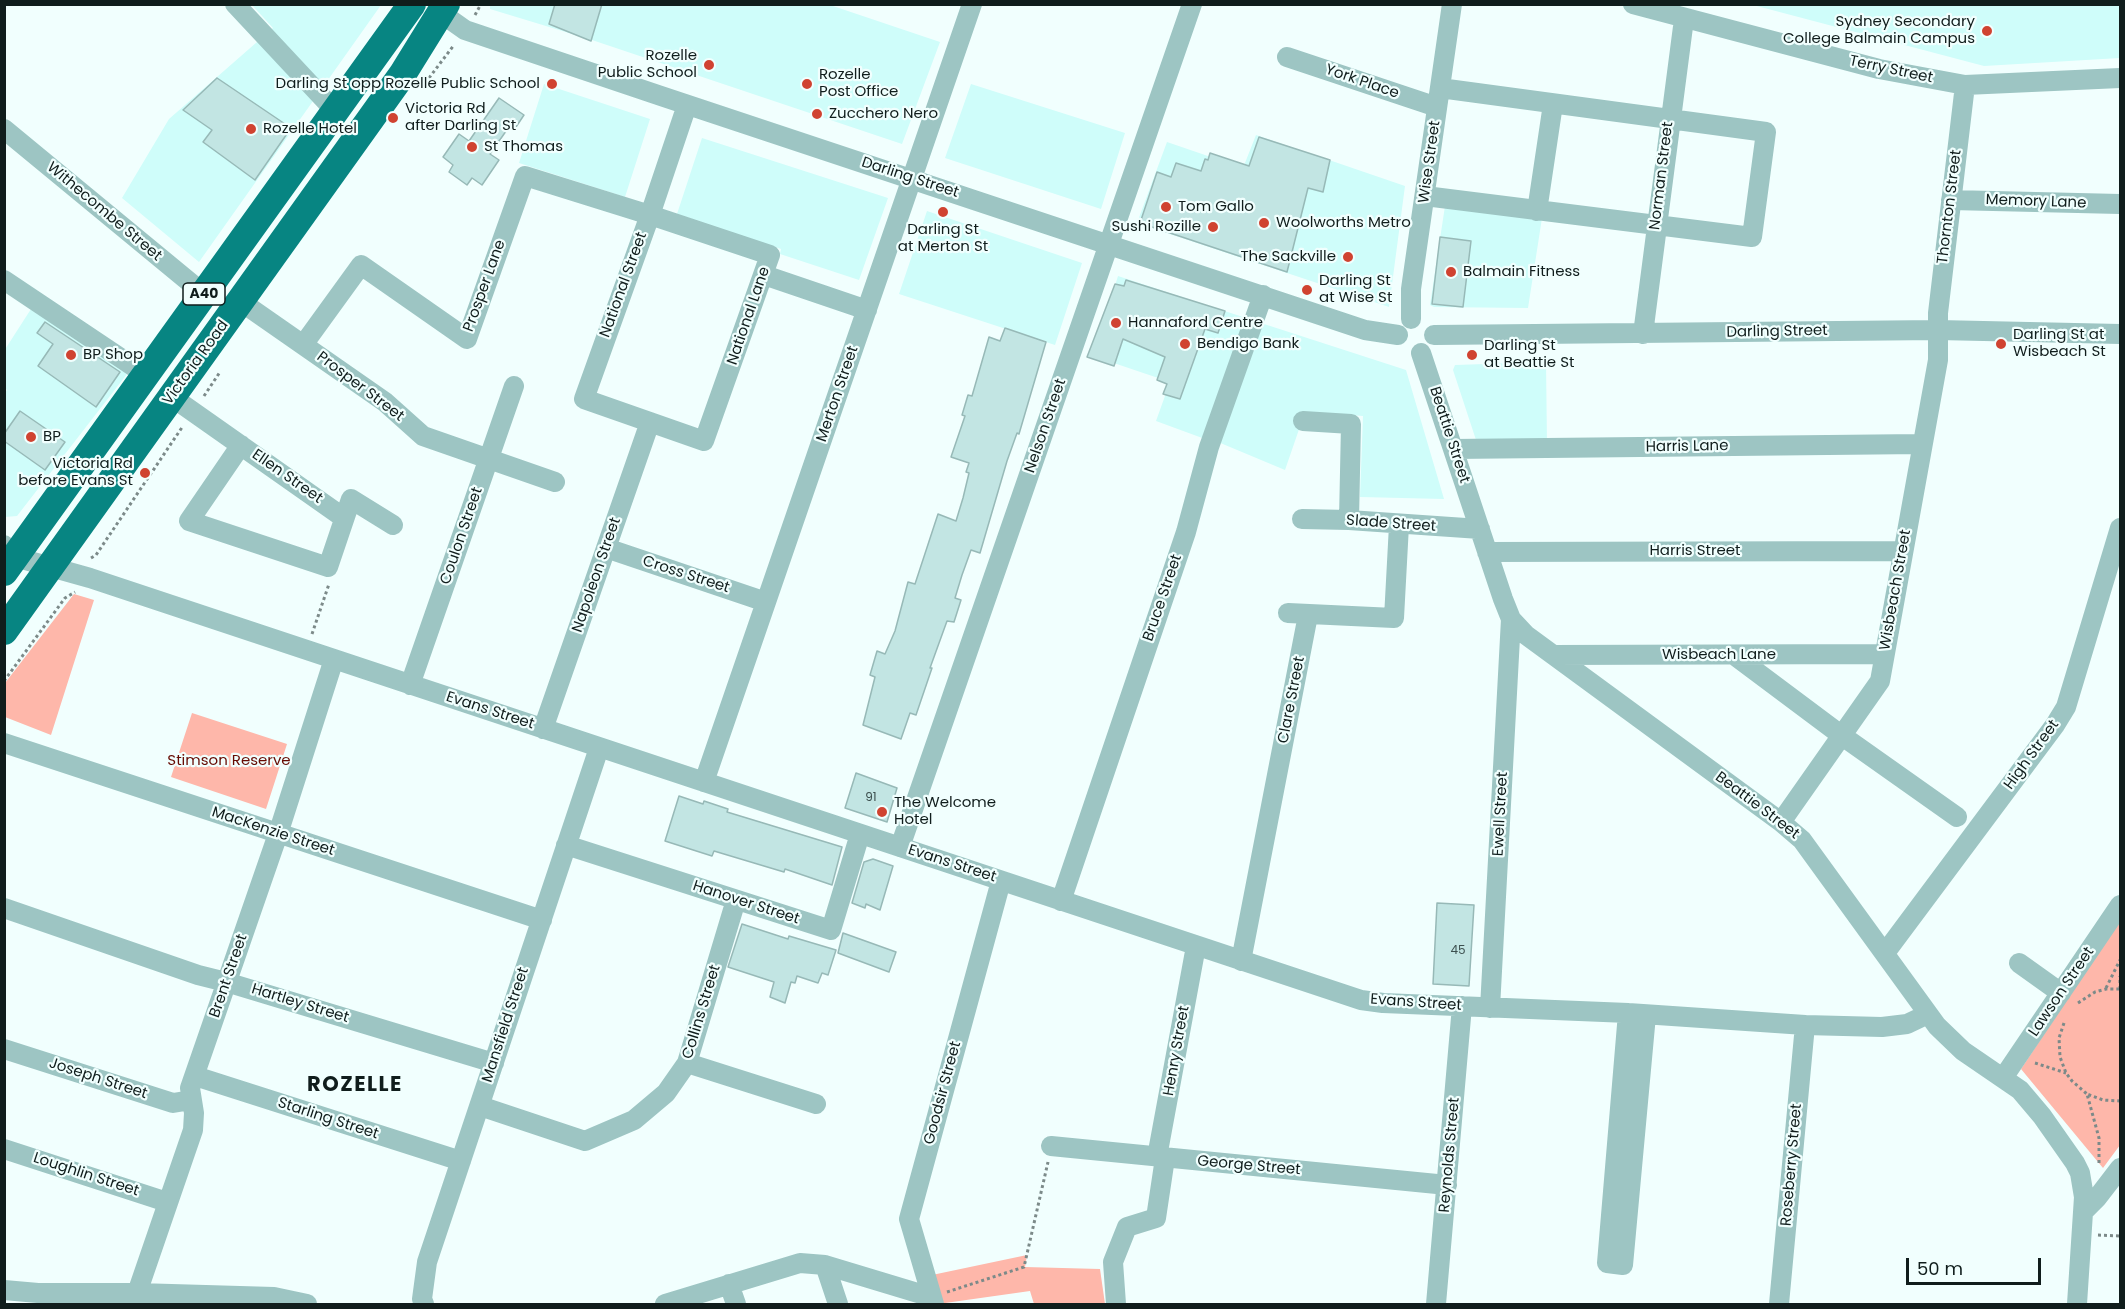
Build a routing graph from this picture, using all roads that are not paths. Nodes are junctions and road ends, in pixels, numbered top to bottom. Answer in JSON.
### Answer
{"nodes":[{"id":1,"x":235,"y":4,"type":"edge"},
{"id":2,"x":412,"y":4,"type":"edge"},
{"id":3,"x":972,"y":4,"type":"edge"},
{"id":4,"x":1192,"y":4,"type":"edge"},
{"id":5,"x":1452,"y":4,"type":"edge"},
{"id":6,"x":1633,"y":4,"type":"edge"},
{"id":7,"x":438,"y":7,"type":"edge"},
{"id":8,"x":1684,"y":19,"type":"junction"},
{"id":9,"x":1287,"y":57,"type":"dead end"},
{"id":10,"x":2121,"y":78,"type":"edge"},
{"id":11,"x":1965,"y":85,"type":"junction"},
{"id":12,"x":1439,"y":98,"type":"junction"},
{"id":13,"x":1552,"y":104,"type":"junction"},
{"id":14,"x":687,"y":105,"type":"junction"},
{"id":15,"x":336,"y":112,"type":"junction"},
{"id":16,"x":1670,"y":119,"type":"junction"},
{"id":17,"x":4,"y":129,"type":"edge"},
{"id":18,"x":913,"y":178,"type":"junction"},
{"id":19,"x":1425,"y":196,"type":"junction"},
{"id":20,"x":1951,"y":200,"type":"junction"},
{"id":21,"x":2121,"y":204,"type":"edge"},
{"id":22,"x":1538,"y":210,"type":"junction"},
{"id":23,"x":650,"y":215,"type":"junction"},
{"id":24,"x":1656,"y":226,"type":"junction"},
{"id":25,"x":1110,"y":243,"type":"junction"},
{"id":26,"x":764,"y":275,"type":"junction"},
{"id":27,"x":4,"y":280,"type":"edge"},
{"id":28,"x":204,"y":294,"type":"junction"},
{"id":29,"x":1263,"y":295,"type":"junction"},
{"id":30,"x":240,"y":301,"type":"junction"},
{"id":31,"x":867,"y":310,"type":"junction"},
{"id":32,"x":1411,"y":319,"type":"junction"},
{"id":33,"x":1938,"y":330,"type":"junction"},
{"id":34,"x":1643,"y":334,"type":"junction"},
{"id":35,"x":2121,"y":334,"type":"edge"},
{"id":36,"x":1398,"y":335,"type":"junction"},
{"id":37,"x":1434,"y":335,"type":"junction"},
{"id":38,"x":303,"y":345,"type":"junction"},
{"id":39,"x":1421,"y":353,"type":"junction"},
{"id":40,"x":146,"y":375,"type":"junction"},
{"id":41,"x":514,"y":386,"type":"dead end"},
{"id":42,"x":182,"y":404,"type":"junction"},
{"id":43,"x":1304,"y":421,"type":"dead end"},
{"id":44,"x":650,"y":422,"type":"junction"},
{"id":45,"x":1922,"y":444,"type":"junction"},
{"id":46,"x":241,"y":445,"type":"junction"},
{"id":47,"x":1453,"y":449,"type":"junction"},
{"id":48,"x":489,"y":460,"type":"junction"},
{"id":49,"x":555,"y":482,"type":"dead end"},
{"id":50,"x":344,"y":518,"type":"junction"},
{"id":51,"x":1302,"y":519,"type":"dead end"},
{"id":52,"x":1349,"y":520,"type":"junction"},
{"id":53,"x":393,"y":525,"type":"dead end"},
{"id":54,"x":1399,"y":525,"type":"junction"},
{"id":55,"x":2121,"y":528,"type":"edge"},
{"id":56,"x":1480,"y":529,"type":"junction"},
{"id":57,"x":606,"y":548,"type":"junction"},
{"id":58,"x":1902,"y":551,"type":"junction"},
{"id":59,"x":1487,"y":552,"type":"junction"},
{"id":60,"x":8,"y":558,"type":"edge"},
{"id":61,"x":50,"y":568,"type":"junction"},
{"id":62,"x":766,"y":602,"type":"junction"},
{"id":63,"x":1288,"y":613,"type":"dead end"},
{"id":64,"x":1308,"y":615,"type":"junction"},
{"id":65,"x":1511,"y":620,"type":"junction"},
{"id":66,"x":4,"y":631,"type":"edge"},
{"id":67,"x":1884,"y":654,"type":"junction"},
{"id":68,"x":1553,"y":655,"type":"junction"},
{"id":69,"x":1734,"y":655,"type":"junction"},
{"id":70,"x":334,"y":659,"type":"junction"},
{"id":71,"x":410,"y":685,"type":"junction"},
{"id":72,"x":543,"y":729,"type":"junction"},
{"id":73,"x":1841,"y":735,"type":"junction"},
{"id":74,"x":4,"y":743,"type":"edge"},
{"id":75,"x":599,"y":747,"type":"junction"},
{"id":76,"x":704,"y":782,"type":"junction"},
{"id":77,"x":1957,"y":817,"type":"dead end"},
{"id":78,"x":1781,"y":822,"type":"junction"},
{"id":79,"x":278,"y":834,"type":"junction"},
{"id":80,"x":860,"y":834,"type":"junction"},
{"id":81,"x":566,"y":845,"type":"junction"},
{"id":82,"x":900,"y":847,"type":"junction"},
{"id":83,"x":1001,"y":881,"type":"junction"},
{"id":84,"x":736,"y":900,"type":"junction"},
{"id":85,"x":1061,"y":901,"type":"junction"},
{"id":86,"x":2121,"y":905,"type":"edge"},
{"id":87,"x":4,"y":908,"type":"edge"},
{"id":88,"x":542,"y":921,"type":"junction"},
{"id":89,"x":1196,"y":946,"type":"junction"},
{"id":90,"x":1885,"y":953,"type":"junction"},
{"id":91,"x":1241,"y":961,"type":"junction"},
{"id":92,"x":2019,"y":963,"type":"dead end"},
{"id":93,"x":226,"y":982,"type":"junction"},
{"id":94,"x":2067,"y":1001,"type":"junction"},
{"id":95,"x":1462,"y":1006,"type":"junction"},
{"id":96,"x":1491,"y":1008,"type":"junction"},
{"id":97,"x":1637,"y":1014,"type":"junction"},
{"id":98,"x":1928,"y":1014,"type":"junction"},
{"id":99,"x":1805,"y":1025,"type":"junction"},
{"id":100,"x":4,"y":1049,"type":"edge"},
{"id":101,"x":494,"y":1063,"type":"junction"},
{"id":102,"x":687,"y":1063,"type":"junction"},
{"id":103,"x":195,"y":1076,"type":"junction"},
{"id":104,"x":2003,"y":1078,"type":"junction"},
{"id":105,"x":191,"y":1100,"type":"junction"},
{"id":106,"x":816,"y":1104,"type":"dead end"},
{"id":107,"x":480,"y":1106,"type":"junction"},
{"id":108,"x":1625,"y":1145,"type":"junction"},
{"id":109,"x":1051,"y":1146,"type":"road end"},
{"id":110,"x":4,"y":1149,"type":"edge"},
{"id":111,"x":1161,"y":1157,"type":"junction"},
{"id":112,"x":461,"y":1161,"type":"junction"},
{"id":113,"x":2121,"y":1168,"type":"edge"},
{"id":114,"x":1447,"y":1185,"type":"junction"},
{"id":115,"x":167,"y":1202,"type":"junction"},
{"id":116,"x":2091,"y":1204,"type":"junction"},
{"id":117,"x":825,"y":1265,"type":"junction"},
{"id":118,"x":729,"y":1284,"type":"junction"},
{"id":119,"x":137,"y":1293,"type":"junction"},
{"id":120,"x":8,"y":1295,"type":"edge"},
{"id":121,"x":933,"y":1300,"type":"edge"},
{"id":122,"x":307,"y":1305,"type":"edge"},
{"id":123,"x":424,"y":1305,"type":"edge"},
{"id":124,"x":665,"y":1305,"type":"edge"},
{"id":125,"x":736,"y":1305,"type":"edge"},
{"id":126,"x":838,"y":1305,"type":"edge"},
{"id":127,"x":1116,"y":1305,"type":"edge"},
{"id":128,"x":1436,"y":1305,"type":"edge"},
{"id":129,"x":1779,"y":1305,"type":"edge"},
{"id":130,"x":2077,"y":1305,"type":"edge"}],
"edges":[{"from":1,"to":15,"type":"street"},
{"from":2,"to":15,"type":"highway","number":"A40"},
{"from":3,"to":18,"type":"street","name":"Merton Street"},
{"from":4,"to":25,"type":"street","name":"Nelson Street"},
{"from":5,"to":12,"type":"street","name":"Wise Street"},
{"from":6,"to":8,"type":"street","name":"Terry Street"},
{"from":7,"to":14,"type":"street","name":"Darling Street"},
{"from":7,"to":30,"type":"highway","name":"Victoria Road","number":"A40"},
{"from":8,"to":11,"type":"street","name":"Terry Street"},
{"from":8,"to":16,"type":"street","name":"Norman Street"},
{"from":9,"to":12,"type":"street","name":"York Place"},
{"from":10,"to":11,"type":"street","name":"Terry Street"},
{"from":11,"to":20,"type":"street","name":"Thornton Street"},
{"from":12,"to":13,"type":"street","name":"York Place"},
{"from":12,"to":19,"type":"street","name":"Wise Street"},
{"from":13,"to":16,"type":"street","name":"York Place"},
{"from":13,"to":22,"type":"street"},
{"from":14,"to":18,"type":"street","name":"Darling Street"},
{"from":14,"to":23,"type":"street","name":"National Street"},
{"from":15,"to":28,"type":"highway","number":"A40"},
{"from":16,"to":24,"type":"street","name":"Norman Street"},
{"from":16,"to":24,"type":"street","name":"York Place"},
{"from":17,"to":28,"type":"street","name":"Withecombe Street"},
{"from":18,"to":25,"type":"street","name":"Darling Street"},
{"from":18,"to":31,"type":"street","name":"Merton Street"},
{"from":19,"to":22,"type":"street"},
{"from":19,"to":32,"type":"street","name":"Wise Street"},
{"from":20,"to":21,"type":"street","name":"Memory Lane"},
{"from":20,"to":33,"type":"street","name":"Thornton Street"},
{"from":22,"to":24,"type":"street"},
{"from":23,"to":26,"type":"street","name":"National Lane"},
{"from":23,"to":38,"type":"street","name":"Prosper Lane"},
{"from":23,"to":44,"type":"street","name":"National Street"},
{"from":24,"to":34,"type":"street","name":"Norman Street"},
{"from":25,"to":29,"type":"street","name":"Darling Street"},
{"from":25,"to":82,"type":"street","name":"Nelson Street"},
{"from":26,"to":31,"type":"street"},
{"from":26,"to":44,"type":"street","name":"National Lane"},
{"from":27,"to":40,"type":"street"},
{"from":28,"to":40,"type":"highway","number":"A40"},
{"from":29,"to":36,"type":"street","name":"Darling Street"},
{"from":29,"to":85,"type":"street","name":"Bruce Street"},
{"from":30,"to":38,"type":"street","name":"Prosper Street"},
{"from":30,"to":42,"type":"highway","name":"Victoria Road","number":"A40"},
{"from":31,"to":62,"type":"street","name":"Merton Street"},
{"from":32,"to":36,"type":"street"},
{"from":32,"to":37,"type":"street"},
{"from":33,"to":34,"type":"street","name":"Darling Street"},
{"from":33,"to":35,"type":"street","name":"Darling Street"},
{"from":33,"to":45,"type":"street","name":"Wisbeach Street"},
{"from":34,"to":37,"type":"street","name":"Darling Street"},
{"from":36,"to":39,"type":"street"},
{"from":37,"to":39,"type":"street"},
{"from":38,"to":48,"type":"street","name":"Prosper Street"},
{"from":39,"to":47,"type":"street","name":"Beattie Street"},
{"from":40,"to":60,"type":"highway","number":"A40"},
{"from":41,"to":48,"type":"street","name":"Coulon Street"},
{"from":42,"to":46,"type":"street","name":"Ellen Street"},
{"from":42,"to":61,"type":"highway","name":"Victoria Road","number":"A40"},
{"from":43,"to":52,"type":"street"},
{"from":44,"to":57,"type":"street","name":"Napoleon Street"},
{"from":45,"to":47,"type":"street","name":"Harris Lane"},
{"from":45,"to":58,"type":"street","name":"Wisbeach Street"},
{"from":46,"to":50,"type":"street","name":"Ellen Street"},
{"from":46,"to":50,"type":"street"},
{"from":47,"to":56,"type":"street","name":"Beattie Street"},
{"from":48,"to":49,"type":"street","name":"Prosper Street"},
{"from":48,"to":71,"type":"street","name":"Coulon Street"},
{"from":50,"to":53,"type":"street"},
{"from":51,"to":52,"type":"street","name":"Slade Street"},
{"from":52,"to":54,"type":"street","name":"Slade Street"},
{"from":54,"to":56,"type":"street","name":"Slade Street"},
{"from":54,"to":64,"type":"street"},
{"from":55,"to":90,"type":"street","name":"High Street"},
{"from":56,"to":59,"type":"street","name":"Beattie Street"},
{"from":57,"to":62,"type":"street","name":"Cross Street"},
{"from":57,"to":72,"type":"street","name":"Napoleon Street"},
{"from":58,"to":59,"type":"street","name":"Harris Street"},
{"from":58,"to":67,"type":"street","name":"Wisbeach Street"},
{"from":59,"to":65,"type":"street","name":"Beattie Street"},
{"from":60,"to":61,"type":"street","name":"Evans Street"},
{"from":61,"to":66,"type":"highway","name":"Victoria Road","number":"A40"},
{"from":61,"to":70,"type":"street","name":"Evans Street"},
{"from":62,"to":76,"type":"street","name":"Merton Street"},
{"from":63,"to":64,"type":"street"},
{"from":64,"to":91,"type":"street","name":"Clare Street"},
{"from":65,"to":68,"type":"street","name":"Beattie Street"},
{"from":65,"to":96,"type":"street","name":"Ewell Street"},
{"from":67,"to":69,"type":"street","name":"Wisbeach Lane"},
{"from":67,"to":73,"type":"street","name":"Wisbeach Street"},
{"from":68,"to":69,"type":"street","name":"Wisbeach Lane"},
{"from":68,"to":78,"type":"street","name":"Beattie Street"},
{"from":69,"to":73,"type":"street"},
{"from":70,"to":71,"type":"street","name":"Evans Street"},
{"from":70,"to":79,"type":"street","name":"Brent Street"},
{"from":71,"to":72,"type":"street","name":"Evans Street"},
{"from":72,"to":75,"type":"street","name":"Evans Street"},
{"from":73,"to":77,"type":"street"},
{"from":73,"to":78,"type":"street","name":"Wisbeach Street"},
{"from":74,"to":79,"type":"street","name":"MacKenzie Street"},
{"from":75,"to":76,"type":"street","name":"Evans Street"},
{"from":75,"to":81,"type":"street","name":"Mansfield Street"},
{"from":76,"to":80,"type":"street","name":"Evans Street"},
{"from":78,"to":90,"type":"street","name":"Beattie Street"},
{"from":79,"to":88,"type":"street","name":"MacKenzie Street"},
{"from":79,"to":93,"type":"street","name":"Brent Street"},
{"from":80,"to":82,"type":"street","name":"Evans Street"},
{"from":80,"to":84,"type":"street","name":"Hanover Street"},
{"from":81,"to":84,"type":"street","name":"Hanover Street"},
{"from":81,"to":88,"type":"street","name":"Mansfield Street"},
{"from":82,"to":83,"type":"street","name":"Evans Street"},
{"from":83,"to":85,"type":"street","name":"Evans Street"},
{"from":83,"to":121,"type":"street","name":"Goodsir Street"},
{"from":84,"to":102,"type":"street","name":"Collins Street"},
{"from":85,"to":89,"type":"street","name":"Evans Street"},
{"from":86,"to":94,"type":"street","name":"Lawson Street"},
{"from":87,"to":93,"type":"street","name":"Hartley Street"},
{"from":88,"to":101,"type":"street","name":"Mansfield Street"},
{"from":89,"to":91,"type":"street","name":"Evans Street"},
{"from":89,"to":111,"type":"street","name":"Henry Street"},
{"from":90,"to":98,"type":"street","name":"Beattie Street"},
{"from":91,"to":95,"type":"street","name":"Evans Street"},
{"from":92,"to":94,"type":"street"},
{"from":93,"to":101,"type":"street","name":"Hartley Street"},
{"from":93,"to":103,"type":"street","name":"Brent Street"},
{"from":94,"to":104,"type":"street","name":"Lawson Street"},
{"from":95,"to":96,"type":"street","name":"Evans Street"},
{"from":95,"to":114,"type":"street","name":"Reynolds Street"},
{"from":96,"to":97,"type":"street","name":"Evans Street"},
{"from":97,"to":99,"type":"street","name":"Evans Street"},
{"from":97,"to":108,"type":"street"},
{"from":98,"to":99,"type":"street","name":"Evans Street"},
{"from":98,"to":104,"type":"street","name":"Beattie Street"},
{"from":99,"to":129,"type":"street","name":"Roseberry Street"},
{"from":100,"to":105,"type":"street","name":"Joseph Street"},
{"from":101,"to":107,"type":"street","name":"Mansfield Street"},
{"from":102,"to":106,"type":"street"},
{"from":102,"to":107,"type":"street","name":"Collins Street"},
{"from":103,"to":105,"type":"street","name":"Brent Street"},
{"from":103,"to":112,"type":"street","name":"Starling Street"},
{"from":104,"to":116,"type":"street","name":"Beattie Street"},
{"from":105,"to":115,"type":"street","name":"Brent Street"},
{"from":107,"to":112,"type":"street","name":"Mansfield Street"},
{"from":108,"to":108,"type":"street"},
{"from":109,"to":111,"type":"street","name":"George Street"},
{"from":110,"to":115,"type":"street","name":"Loughlin Street"},
{"from":111,"to":114,"type":"street","name":"George Street"},
{"from":111,"to":127,"type":"street","name":"Henry Street"},
{"from":112,"to":123,"type":"street","name":"Mansfield Street"},
{"from":113,"to":116,"type":"street"},
{"from":114,"to":128,"type":"street","name":"Reynolds Street"},
{"from":115,"to":119,"type":"street","name":"Brent Street"},
{"from":116,"to":130,"type":"street","name":"Beattie Street"},
{"from":117,"to":118,"type":"street"},
{"from":117,"to":121,"type":"street"},
{"from":117,"to":126,"type":"street"},
{"from":118,"to":124,"type":"street"},
{"from":118,"to":125,"type":"street"},
{"from":119,"to":120,"type":"street"},
{"from":119,"to":122,"type":"street"}]}
